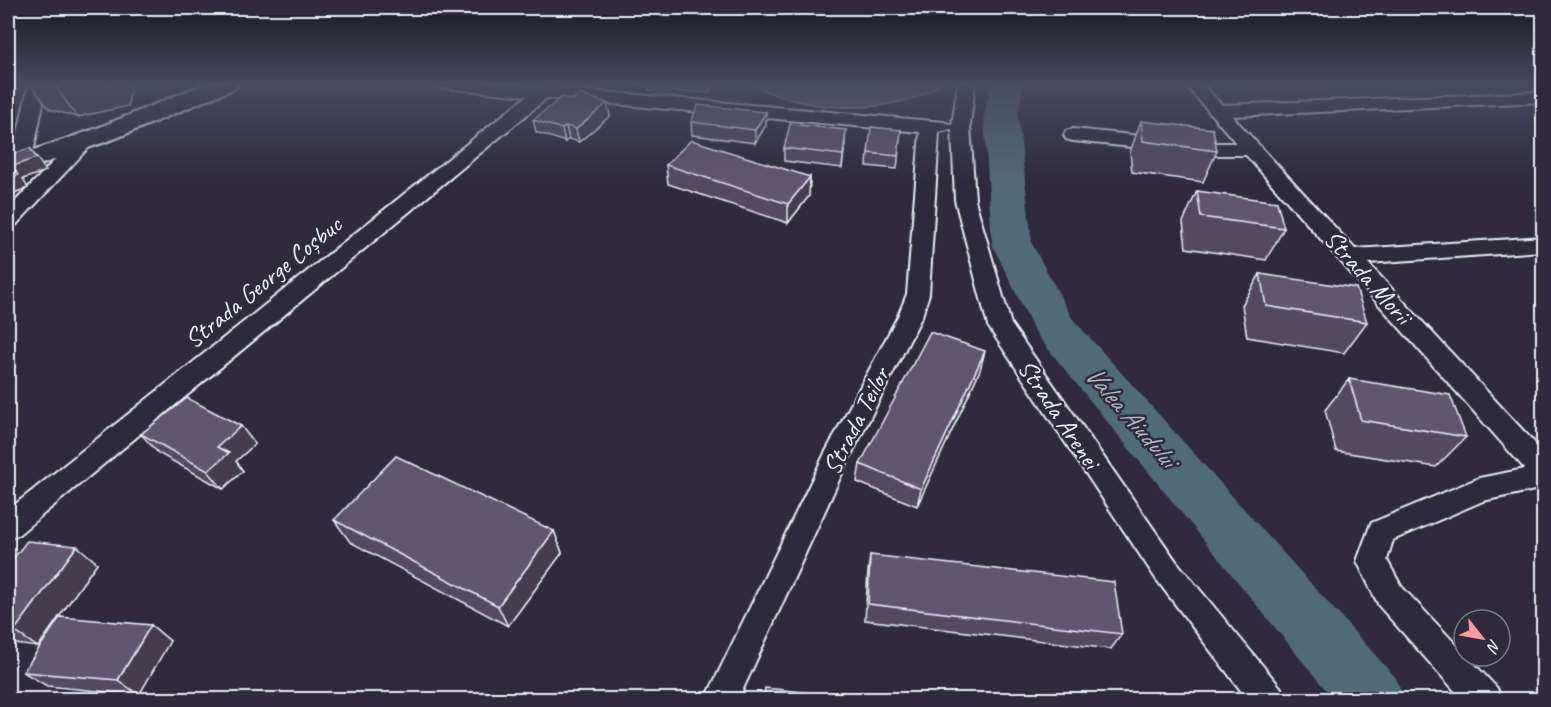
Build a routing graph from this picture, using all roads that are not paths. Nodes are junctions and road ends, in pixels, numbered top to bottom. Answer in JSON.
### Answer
{"nodes":[{"id":1,"x":28,"y":116,"type":"edge"},
{"id":2,"x":149,"y":116,"type":"edge"},
{"id":3,"x":513,"y":116,"type":"edge"},
{"id":4,"x":815,"y":116,"type":"edge"},
{"id":5,"x":962,"y":116,"type":"edge"},
{"id":6,"x":1222,"y":116,"type":"edge"},
{"id":7,"x":961,"y":125,"type":"junction"},
{"id":8,"x":930,"y":128,"type":"junction"},
{"id":9,"x":1073,"y":135,"type":"dead end"},
{"id":10,"x":84,"y":141,"type":"junction"},
{"id":11,"x":1252,"y":149,"type":"junction"},
{"id":12,"x":12,"y":165,"type":"edge"},
{"id":13,"x":8,"y":221,"type":"edge"},
{"id":14,"x":1544,"y":244,"type":"edge"},
{"id":15,"x":1349,"y":256,"type":"junction"},
{"id":16,"x":1544,"y":472,"type":"edge"},
{"id":17,"x":1544,"y":477,"type":"edge"},
{"id":18,"x":8,"y":526,"type":"edge"},
{"id":19,"x":722,"y":699,"type":"edge"},
{"id":20,"x":1269,"y":699,"type":"edge"},
{"id":21,"x":1485,"y":699,"type":"edge"}],
"edges":[{"from":1,"to":12,"type":"street"},
{"from":2,"to":10,"type":"main road"},
{"from":3,"to":18,"type":"street","name":"Strada George Coșbuc"},
{"from":4,"to":8,"type":"street"},
{"from":5,"to":7,"type":"street","name":"Strada Arenei"},
{"from":6,"to":11,"type":"street","name":"Strada Morii"},
{"from":7,"to":8,"type":"street"},
{"from":7,"to":20,"type":"street","name":"Strada Arenei"},
{"from":8,"to":19,"type":"street","name":"Strada Teilor"},
{"from":9,"to":11,"type":"street"},
{"from":10,"to":12,"type":"main road"},
{"from":10,"to":13,"type":"street"},
{"from":11,"to":15,"type":"street","name":"Strada Morii"},
{"from":14,"to":15,"type":"street"},
{"from":15,"to":16,"type":"street","name":"Strada Morii"},
{"from":17,"to":21,"type":"street"}]}
